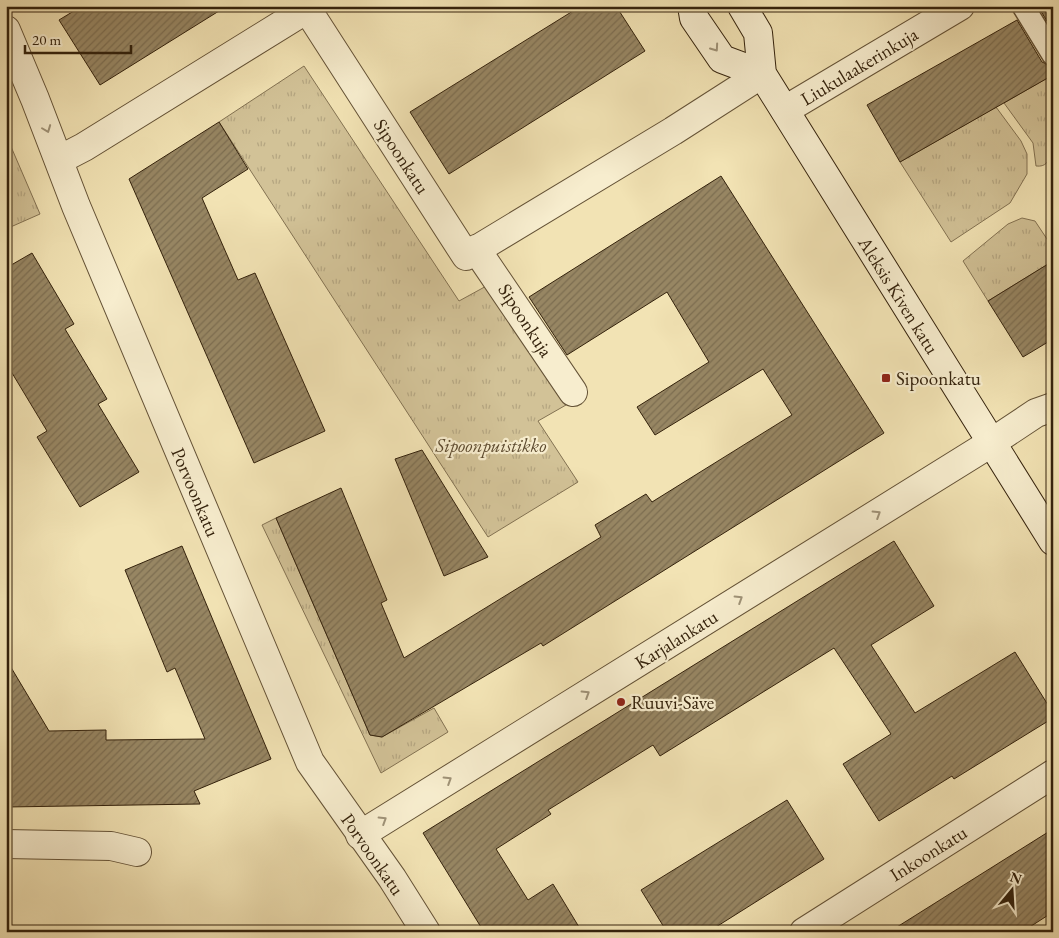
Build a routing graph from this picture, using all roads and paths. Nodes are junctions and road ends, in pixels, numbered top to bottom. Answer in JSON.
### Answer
{"nodes":[{"id":1,"x":692,"y":6,"type":"edge"},
{"id":2,"x":742,"y":6,"type":"edge"},
{"id":3,"x":960,"y":6,"type":"edge"},
{"id":4,"x":1023,"y":6,"type":"edge"},
{"id":5,"x":6,"y":30,"type":"edge"},
{"id":6,"x":1053,"y":55,"type":"edge"},
{"id":7,"x":762,"y":74,"type":"junction"},
{"id":8,"x":785,"y":110,"type":"junction"},
{"id":9,"x":59,"y":160,"type":"junction"},
{"id":10,"x":476,"y":249,"type":"junction"},
{"id":11,"x":573,"y":392,"type":"dead end"},
{"id":12,"x":1053,"y":407,"type":"edge"},
{"id":13,"x":991,"y":442,"type":"junction"},
{"id":14,"x":1053,"y":541,"type":"edge"},
{"id":15,"x":1053,"y":774,"type":"edge"},
{"id":16,"x":360,"y":835,"type":"junction"},
{"id":17,"x":6,"y":844,"type":"edge"},
{"id":18,"x":137,"y":852,"type":"dead end"},
{"id":19,"x":426,"y":932,"type":"edge"},
{"id":20,"x":804,"y":932,"type":"edge"}],
"edges":[{"from":1,"to":7,"type":"street","one_way":true},
{"from":2,"to":7,"type":"street","name":"Aleksis Kiven katu"},
{"from":3,"to":8,"type":"street","name":"Liukulaakerinkuja"},
{"from":4,"to":6,"type":"lane"},
{"from":5,"to":9,"type":"street","name":"Porvoonkatu","one_way":true},
{"from":7,"to":8,"type":"street","name":"Aleksis Kiven katu"},
{"from":7,"to":10,"type":"street"},
{"from":8,"to":13,"type":"street","name":"Aleksis Kiven katu"},
{"from":9,"to":10,"type":"street","name":"Sipoonkatu"},
{"from":9,"to":16,"type":"street","name":"Porvoonkatu"},
{"from":10,"to":11,"type":"street","name":"Sipoonkuja"},
{"from":12,"to":13,"type":"street","name":"Karjalankatu"},
{"from":13,"to":14,"type":"street","name":"Aleksis Kiven katu"},
{"from":16,"to":13,"type":"street","name":"Karjalankatu","one_way":true},
{"from":15,"to":20,"type":"street","name":"Inkoonkatu"},
{"from":16,"to":19,"type":"street","name":"Porvoonkatu"},
{"from":17,"to":18,"type":"street"}]}
